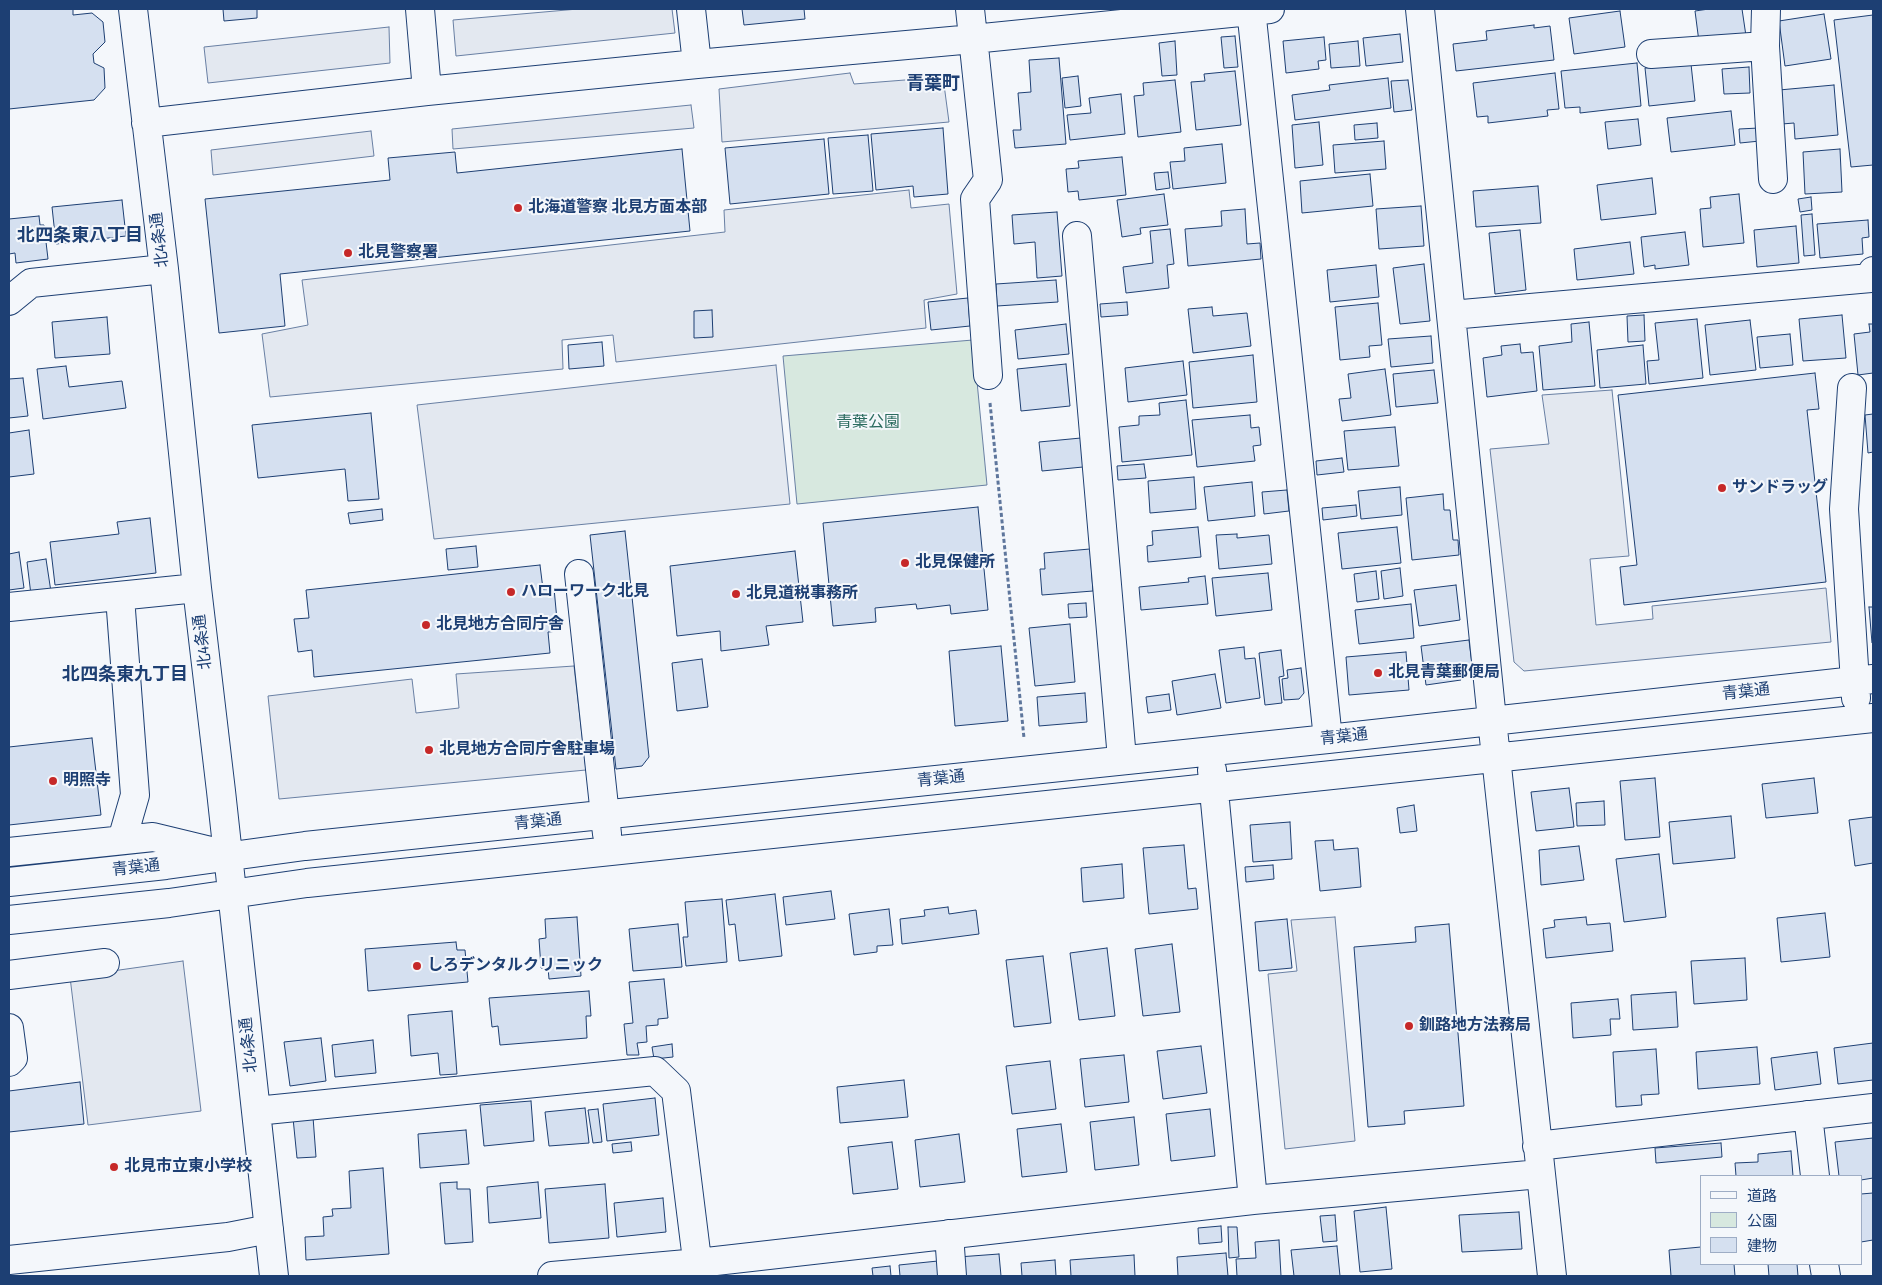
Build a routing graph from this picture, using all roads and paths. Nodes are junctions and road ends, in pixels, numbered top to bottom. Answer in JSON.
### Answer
{"nodes":[{"id":1,"x":133,"y":9,"type":"edge"},
{"id":2,"x":420,"y":9,"type":"edge"},
{"id":3,"x":691,"y":9,"type":"edge"},
{"id":4,"x":970,"y":9,"type":"edge"},
{"id":5,"x":1258,"y":9,"type":"edge"},
{"id":6,"x":1420,"y":9,"type":"edge"},
{"id":7,"x":1766,"y":9,"type":"edge"},
{"id":8,"x":973,"y":40,"type":"junction"},
{"id":9,"x":1765,"y":46,"type":"junction"},
{"id":10,"x":1652,"y":54,"type":"dead end"},
{"id":11,"x":697,"y":64,"type":"junction"},
{"id":12,"x":427,"y":91,"type":"junction"},
{"id":13,"x":146,"y":123,"type":"junction"},
{"id":14,"x":1773,"y":179,"type":"dead end"},
{"id":15,"x":1077,"y":236,"type":"dead end"},
{"id":16,"x":164,"y":269,"type":"junction"},
{"id":17,"x":1873,"y":271,"type":"edge"},
{"id":18,"x":9,"y":301,"type":"edge"},
{"id":19,"x":1451,"y":315,"type":"junction"},
{"id":20,"x":988,"y":376,"type":"joint"},
{"id":21,"x":1852,"y":388,"type":"dead end"},
{"id":22,"x":580,"y":574,"type":"dead end"},
{"id":23,"x":197,"y":588,"type":"junction"},
{"id":24,"x":120,"y":597,"type":"junction"},
{"id":25,"x":9,"y":607,"type":"edge"},
{"id":26,"x":1864,"y":680,"type":"edge"},
{"id":27,"x":1865,"y":719,"type":"edge"},
{"id":28,"x":1492,"y":720,"type":"junction"},
{"id":29,"x":1024,"y":738,"type":"dead end"},
{"id":30,"x":1328,"y":739,"type":"junction"},
{"id":31,"x":1210,"y":751,"type":"junction"},
{"id":32,"x":1496,"y":758,"type":"junction"},
{"id":33,"x":1122,"y":759,"type":"junction"},
{"id":34,"x":1214,"y":788,"type":"junction"},
{"id":35,"x":605,"y":815,"type":"junction"},
{"id":36,"x":122,"y":840,"type":"junction"},
{"id":37,"x":608,"y":851,"type":"junction"},
{"id":38,"x":9,"y":852,"type":"edge"},
{"id":39,"x":228,"y":856,"type":"junction"},
{"id":40,"x":9,"y":882,"type":"edge"},
{"id":41,"x":232,"y":894,"type":"junction"},
{"id":42,"x":9,"y":920,"type":"edge"},
{"id":43,"x":105,"y":962,"type":"dead end"},
{"id":44,"x":9,"y":975,"type":"edge"},
{"id":45,"x":9,"y":1028,"type":"edge"},
{"id":46,"x":9,"y":1062,"type":"edge"},
{"id":47,"x":1873,"y":1108,"type":"edge"},
{"id":48,"x":256,"y":1110,"type":"junction"},
{"id":49,"x":1808,"y":1115,"type":"junction"},
{"id":50,"x":1537,"y":1146,"type":"junction"},
{"id":51,"x":1540,"y":1174,"type":"junction"},
{"id":52,"x":1815,"y":1175,"type":"edge"},
{"id":53,"x":1253,"y":1200,"type":"junction"},
{"id":54,"x":269,"y":1229,"type":"junction"},
{"id":55,"x":949,"y":1234,"type":"junction"},
{"id":56,"x":9,"y":1260,"type":"edge"},
{"id":57,"x":698,"y":1270,"type":"edge"},
{"id":58,"x":274,"y":1276,"type":"edge"},
{"id":59,"x":552,"y":1276,"type":"edge"},
{"id":60,"x":952,"y":1276,"type":"edge"},
{"id":61,"x":1552,"y":1276,"type":"edge"}],
"edges":[{"from":1,"to":13,"type":"street","name":"北4条通"},
{"from":2,"to":12,"type":"street"},
{"from":3,"to":11,"type":"street"},
{"from":4,"to":8,"type":"street"},
{"from":5,"to":8,"type":"street"},
{"from":5,"to":30,"type":"street"},
{"from":6,"to":19,"type":"street"},
{"from":7,"to":9,"type":"street"},
{"from":8,"to":11,"type":"street"},
{"from":8,"to":20,"type":"street"},
{"from":9,"to":10,"type":"street"},
{"from":9,"to":14,"type":"street"},
{"from":11,"to":12,"type":"street"},
{"from":12,"to":13,"type":"street"},
{"from":13,"to":16,"type":"street","name":"北4条通"},
{"from":15,"to":33,"type":"street"},
{"from":16,"to":18,"type":"street"},
{"from":16,"to":23,"type":"street","name":"北4条通"},
{"from":17,"to":19,"type":"street"},
{"from":19,"to":28,"type":"street"},
{"from":20,"to":29,"type":"path"},
{"from":21,"to":26,"type":"street"},
{"from":22,"to":35,"type":"street"},
{"from":23,"to":24,"type":"street"},
{"from":23,"to":39,"type":"street","name":"北4条通"},
{"from":24,"to":25,"type":"street"},
{"from":24,"to":36,"type":"street"},
{"from":26,"to":27,"type":"street"},
{"from":26,"to":28,"type":"street","name":"青葉通"},
{"from":27,"to":32,"type":"street"},
{"from":28,"to":30,"type":"street","name":"青葉通"},
{"from":28,"to":32,"type":"street"},
{"from":30,"to":31,"type":"street","name":"青葉通"},
{"from":31,"to":33,"type":"street","name":"青葉通"},
{"from":31,"to":34,"type":"street"},
{"from":32,"to":34,"type":"street"},
{"from":32,"to":50,"type":"street"},
{"from":33,"to":35,"type":"street","name":"青葉通"},
{"from":34,"to":37,"type":"street"},
{"from":34,"to":53,"type":"street"},
{"from":35,"to":37,"type":"street"},
{"from":35,"to":39,"type":"street","name":"青葉通"},
{"from":36,"to":38,"type":"street"},
{"from":36,"to":39,"type":"street"},
{"from":37,"to":41,"type":"street"},
{"from":39,"to":40,"type":"street","name":"青葉通"},
{"from":39,"to":41,"type":"street","name":"北4条通"},
{"from":41,"to":42,"type":"street"},
{"from":41,"to":48,"type":"street","name":"北4条通"},
{"from":43,"to":44,"type":"street"},
{"from":45,"to":46,"type":"street"},
{"from":47,"to":49,"type":"street"},
{"from":48,"to":54,"type":"street","name":"北4条通"},
{"from":48,"to":57,"type":"street"},
{"from":49,"to":50,"type":"street"},
{"from":49,"to":52,"type":"street"},
{"from":50,"to":51,"type":"street"},
{"from":51,"to":53,"type":"street"},
{"from":51,"to":61,"type":"street"},
{"from":53,"to":55,"type":"street"},
{"from":54,"to":56,"type":"street"},
{"from":54,"to":58,"type":"street","name":"北4条通"},
{"from":55,"to":57,"type":"street"},
{"from":55,"to":60,"type":"street"},
{"from":57,"to":59,"type":"street"}]}
